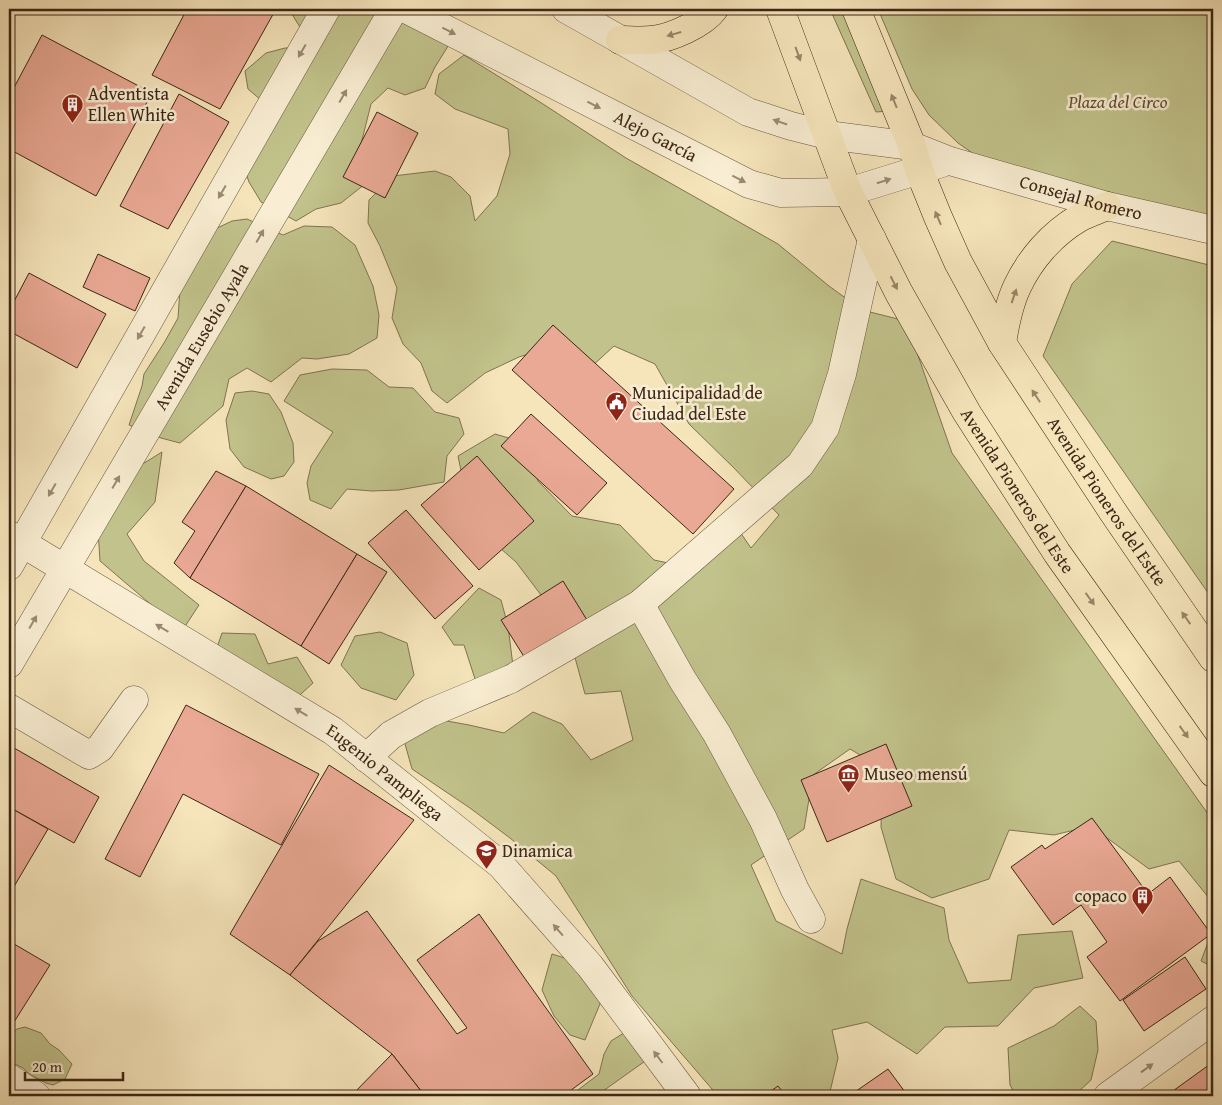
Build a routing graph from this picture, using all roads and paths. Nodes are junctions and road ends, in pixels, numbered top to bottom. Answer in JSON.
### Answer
{"nodes":[{"id":1,"x":326,"y":9,"type":"edge"},
{"id":2,"x":394,"y":9,"type":"edge"},
{"id":3,"x":406,"y":9,"type":"edge"},
{"id":4,"x":566,"y":9,"type":"edge"},
{"id":5,"x":714,"y":9,"type":"edge"},
{"id":6,"x":780,"y":9,"type":"edge"},
{"id":7,"x":856,"y":9,"type":"edge"},
{"id":8,"x":620,"y":40,"type":"junction"},
{"id":9,"x":827,"y":135,"type":"junction"},
{"id":10,"x":915,"y":158,"type":"junction"},
{"id":11,"x":848,"y":192,"type":"junction"},
{"id":12,"x":1107,"y":206,"type":"junction"},
{"id":13,"x":1213,"y":230,"type":"edge"},
{"id":14,"x":872,"y":239,"type":"junction"},
{"id":15,"x":1002,"y":343,"type":"junction"},
{"id":16,"x":15,"y":539,"type":"edge"},
{"id":17,"x":9,"y":566,"type":"edge"},
{"id":18,"x":65,"y":569,"type":"junction"},
{"id":19,"x":640,"y":604,"type":"junction"},
{"id":20,"x":1213,"y":658,"type":"edge"},
{"id":21,"x":9,"y":664,"type":"edge"},
{"id":22,"x":134,"y":700,"type":"dead end"},
{"id":23,"x":9,"y":708,"type":"edge"},
{"id":24,"x":366,"y":758,"type":"junction"},
{"id":25,"x":1213,"y":773,"type":"edge"},
{"id":26,"x":812,"y":918,"type":"dead end"},
{"id":27,"x":1213,"y":1020,"type":"edge"},
{"id":28,"x":9,"y":1078,"type":"edge"},
{"id":29,"x":36,"y":1096,"type":"edge"},
{"id":30,"x":687,"y":1096,"type":"edge"},
{"id":31,"x":1108,"y":1096,"type":"edge"}],
"edges":[{"from":1,"to":16,"type":"street","one_way":true},
{"from":18,"to":2,"type":"street","name":"Avenida Eusebio Ayala","one_way":true},
{"from":3,"to":11,"type":"street","name":"Alejo García","one_way":true},
{"from":4,"to":8,"type":"street"},
{"from":5,"to":8,"type":"main road","one_way":true},
{"from":6,"to":9,"type":"main road","name":"Avenida Pioneros del Este","one_way":true},
{"from":10,"to":7,"type":"main road","one_way":true},
{"from":9,"to":8,"type":"street","one_way":true},
{"from":9,"to":10,"type":"street"},
{"from":9,"to":11,"type":"main road","name":"Avenida Pioneros del Este"},
{"from":11,"to":10,"type":"street","name":"Alejo García","one_way":true},
{"from":10,"to":12,"type":"street","name":"Consejal Romero"},
{"from":15,"to":10,"type":"main road","one_way":true},
{"from":11,"to":14,"type":"main road","name":"Avenida Pioneros del Este"},
{"from":12,"to":13,"type":"street","name":"Consejal Romero"},
{"from":15,"to":12,"type":"main road","one_way":true},
{"from":14,"to":19,"type":"street"},
{"from":14,"to":25,"type":"main road","name":"Avenida Pioneros del Este","one_way":true},
{"from":20,"to":15,"type":"main road","name":"Avenida Pioneros del Estte","one_way":true},
{"from":16,"to":17,"type":"street"},
{"from":16,"to":18,"type":"street","name":"Eugenio Pampliega"},
{"from":21,"to":18,"type":"street","name":"Avenida Eusebio Ayala","one_way":true},
{"from":24,"to":18,"type":"street","name":"Eugenio Pampliega","one_way":true},
{"from":19,"to":24,"type":"street"},
{"from":19,"to":26,"type":"street"},
{"from":22,"to":23,"type":"street"},
{"from":30,"to":24,"type":"street","name":"Eugenio Pampliega","one_way":true},
{"from":31,"to":27,"type":"street","one_way":true},
{"from":28,"to":29,"type":"street"}]}
